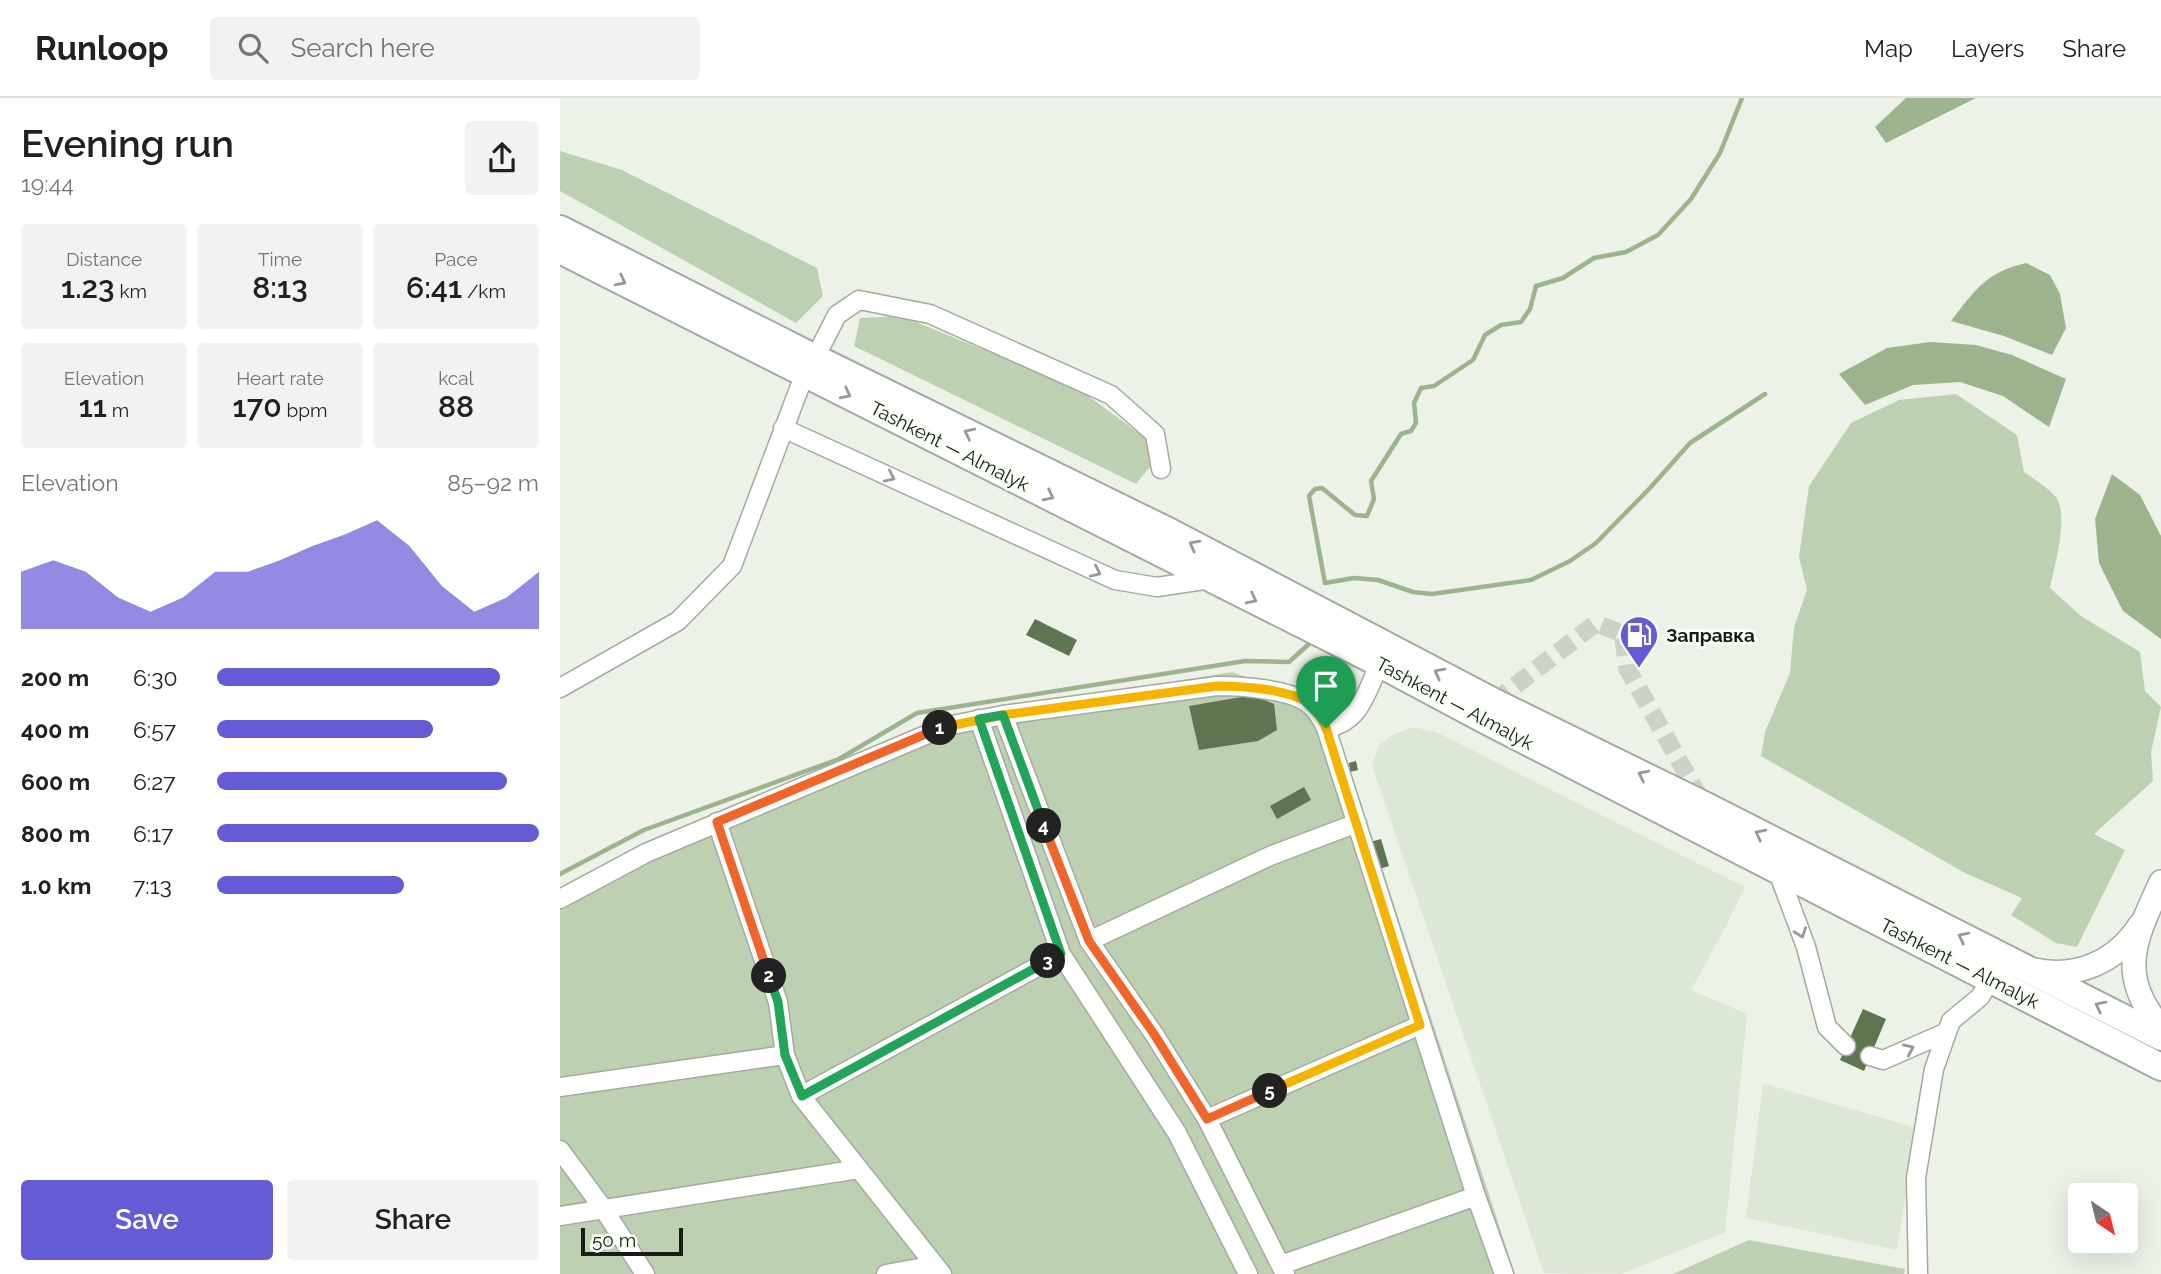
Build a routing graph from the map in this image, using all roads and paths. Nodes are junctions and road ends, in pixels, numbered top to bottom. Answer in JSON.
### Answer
{"nodes":[{"id":1,"x":560,"y":229,"type":"edge"},
{"id":2,"x":560,"y":250,"type":"edge"},
{"id":3,"x":810,"y":366,"type":"junction"},
{"id":4,"x":783,"y":428,"type":"junction"},
{"id":5,"x":1161,"y":469,"type":"dead end"},
{"id":6,"x":1213,"y":579,"type":"junction"},
{"id":7,"x":1380,"y":663,"type":"junction"},
{"id":8,"x":560,"y":688,"type":"edge"},
{"id":9,"x":1003,"y":715,"type":"junction"},
{"id":10,"x":979,"y":719,"type":"junction"},
{"id":11,"x":1326,"y":728,"type":"junction"},
{"id":12,"x":717,"y":822,"type":"junction"},
{"id":13,"x":1357,"y":823,"type":"junction"},
{"id":14,"x":1777,"y":869,"type":"junction"},
{"id":15,"x":2161,"y":882,"type":"edge"},
{"id":16,"x":560,"y":899,"type":"edge"},
{"id":17,"x":2145,"y":917,"type":"junction"},
{"id":18,"x":1089,"y":941,"type":"junction"},
{"id":19,"x":1061,"y":954,"type":"junction"},
{"id":20,"x":2024,"y":968,"type":"junction"},
{"id":21,"x":1991,"y":979,"type":"junction"},
{"id":22,"x":1420,"y":1025,"type":"junction"},
{"id":23,"x":2161,"y":1028,"type":"edge"},
{"id":24,"x":1947,"y":1032,"type":"junction"},
{"id":25,"x":2161,"y":1037,"type":"edge"},
{"id":26,"x":1846,"y":1046,"type":"dead end"},
{"id":27,"x":785,"y":1055,"type":"junction"},
{"id":28,"x":1870,"y":1056,"type":"dead end"},
{"id":29,"x":2161,"y":1067,"type":"edge"},
{"id":30,"x":560,"y":1087,"type":"edge"},
{"id":31,"x":802,"y":1096,"type":"junction"},
{"id":32,"x":1207,"y":1119,"type":"junction"},
{"id":33,"x":560,"y":1150,"type":"edge"},
{"id":34,"x":859,"y":1169,"type":"junction"},
{"id":35,"x":1476,"y":1196,"type":"junction"},
{"id":36,"x":603,"y":1208,"type":"junction"},
{"id":37,"x":560,"y":1216,"type":"edge"},
{"id":38,"x":1283,"y":1269,"type":"edge"},
{"id":39,"x":939,"y":1270,"type":"edge"},
{"id":40,"x":645,"y":1274,"type":"edge"},
{"id":41,"x":886,"y":1274,"type":"edge"},
{"id":42,"x":1248,"y":1274,"type":"edge"},
{"id":43,"x":1504,"y":1274,"type":"edge"},
{"id":44,"x":1918,"y":1274,"type":"edge"}],
"edges":[{"from":1,"to":3,"type":"highway","name":"Tashkent — Almalyk"},
{"from":2,"to":3,"type":"highway","name":"Tashkent — Almalyk","one_way":true},
{"from":3,"to":4,"type":"street"},
{"from":3,"to":5,"type":"street"},
{"from":3,"to":6,"type":"highway","name":"Tashkent — Almalyk","one_way":true},
{"from":20,"to":3,"type":"highway","name":"Tashkent — Almalyk","one_way":true},
{"from":4,"to":6,"type":"street","one_way":true},
{"from":4,"to":8,"type":"street"},
{"from":6,"to":7,"type":"highway","name":"Tashkent — Almalyk","one_way":true},
{"from":7,"to":11,"type":"street"},
{"from":7,"to":14,"type":"highway","name":"Tashkent — Almalyk"},
{"from":9,"to":10,"type":"street"},
{"from":9,"to":11,"type":"street"},
{"from":9,"to":18,"type":"street"},
{"from":10,"to":12,"type":"street"},
{"from":10,"to":19,"type":"street"},
{"from":11,"to":13,"type":"street"},
{"from":12,"to":16,"type":"street"},
{"from":12,"to":27,"type":"street"},
{"from":13,"to":18,"type":"street"},
{"from":13,"to":22,"type":"street"},
{"from":14,"to":21,"type":"highway","name":"Tashkent — Almalyk"},
{"from":14,"to":26,"type":"street","one_way":true},
{"from":15,"to":17,"type":"main road"},
{"from":17,"to":20,"type":"main road"},
{"from":17,"to":23,"type":"main road"},
{"from":18,"to":32,"type":"street"},
{"from":19,"to":31,"type":"street"},
{"from":19,"to":42,"type":"street"},
{"from":25,"to":20,"type":"highway","name":"Tashkent — Almalyk","one_way":true},
{"from":21,"to":24,"type":"street"},
{"from":21,"to":29,"type":"highway","name":"Tashkent — Almalyk"},
{"from":22,"to":32,"type":"street"},
{"from":22,"to":35,"type":"street"},
{"from":28,"to":24,"type":"street","one_way":true},
{"from":24,"to":44,"type":"street"},
{"from":27,"to":30,"type":"street"},
{"from":27,"to":31,"type":"street"},
{"from":31,"to":34,"type":"street"},
{"from":32,"to":38,"type":"street"},
{"from":33,"to":36,"type":"street"},
{"from":34,"to":36,"type":"street"},
{"from":34,"to":39,"type":"street"},
{"from":35,"to":38,"type":"street"},
{"from":35,"to":43,"type":"street"},
{"from":36,"to":37,"type":"street"},
{"from":36,"to":40,"type":"street"},
{"from":39,"to":41,"type":"street"}]}
